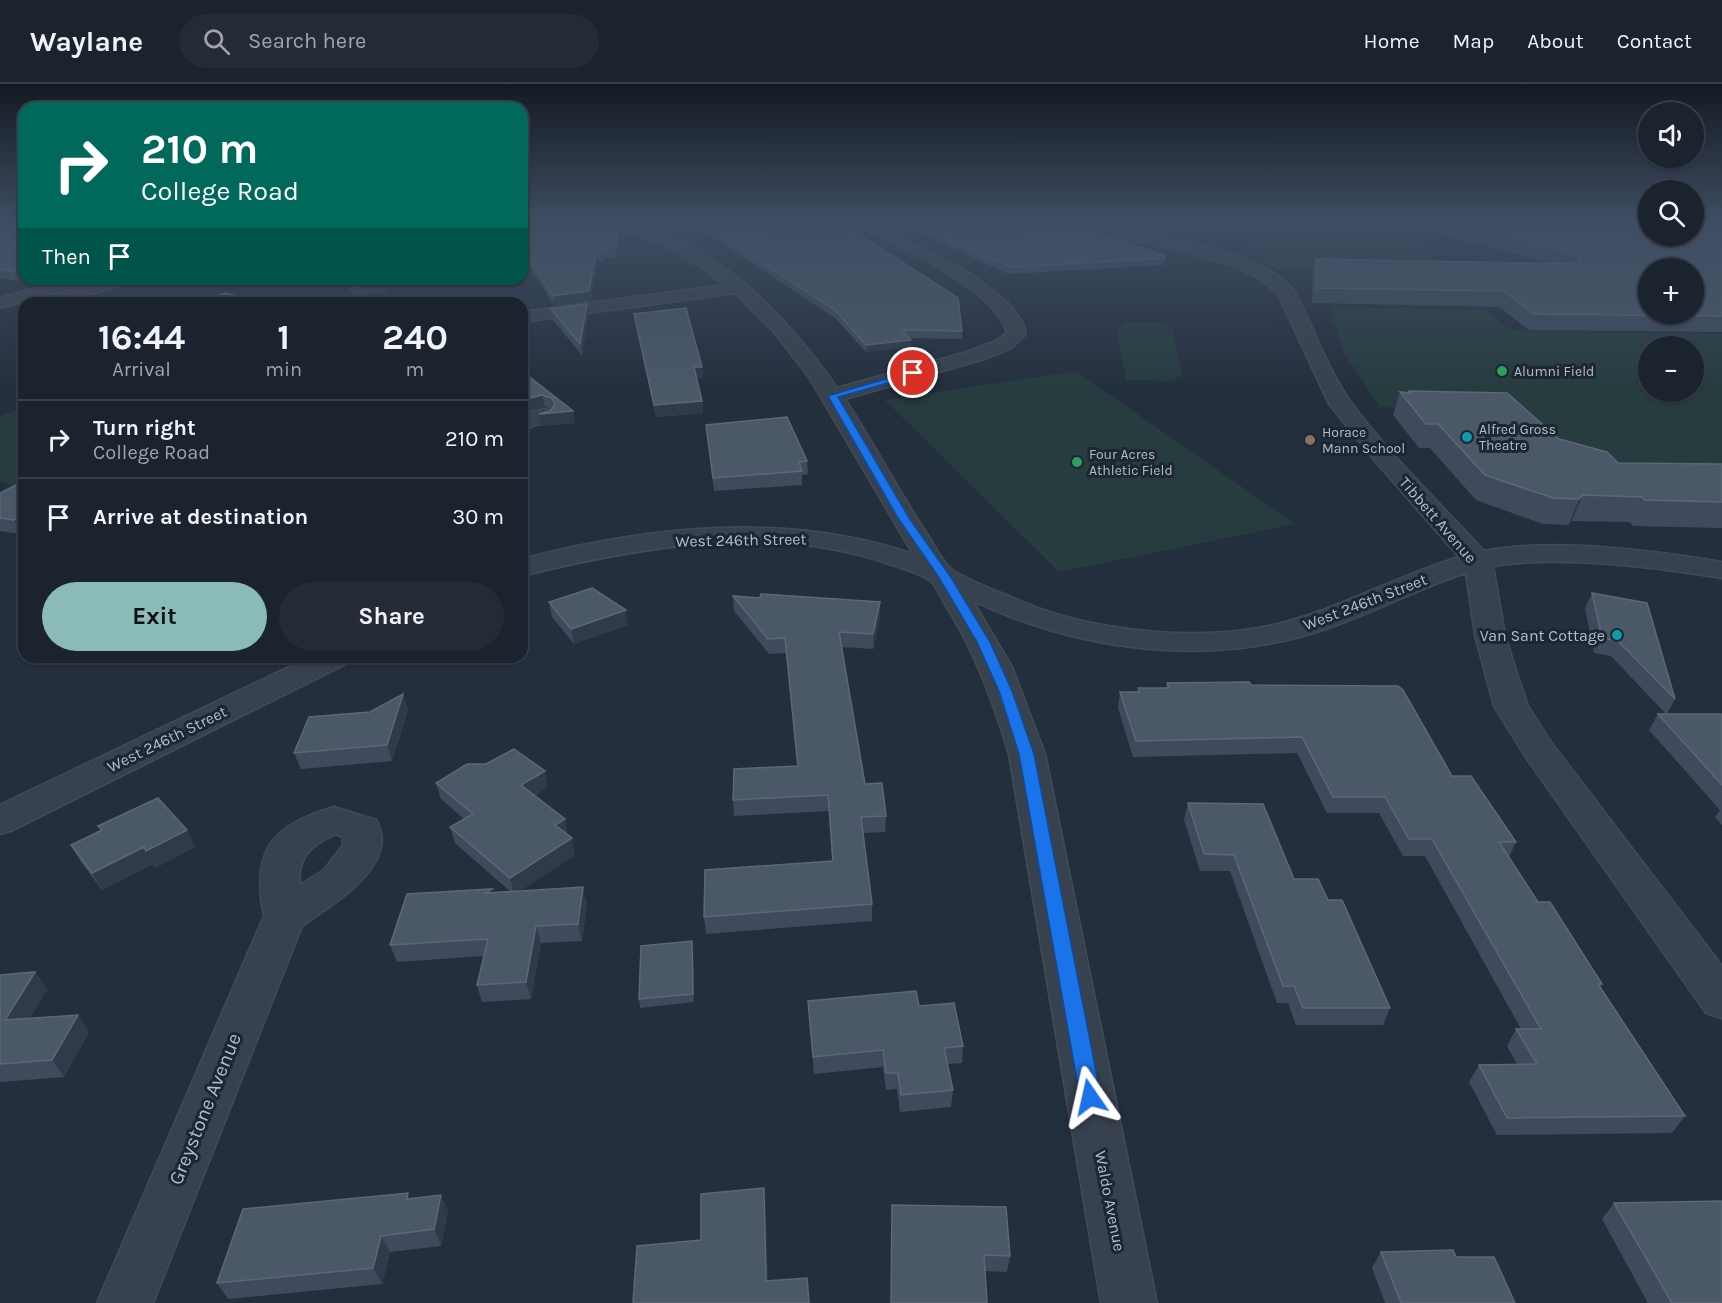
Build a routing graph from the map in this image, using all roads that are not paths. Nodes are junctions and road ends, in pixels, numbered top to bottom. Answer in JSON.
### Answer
{"nodes":[{"id":1,"x":722,"y":278,"type":"edge"},
{"id":2,"x":964,"y":278,"type":"edge"},
{"id":3,"x":1270,"y":278,"type":"edge"},
{"id":4,"x":72,"y":285,"type":"edge"},
{"id":5,"x":107,"y":285,"type":"edge"},
{"id":6,"x":737,"y":288,"type":"junction"},
{"id":7,"x":43,"y":297,"type":"edge"},
{"id":8,"x":77,"y":297,"type":"edge"},
{"id":9,"x":18,"y":301,"type":"edge"},
{"id":10,"x":0,"y":303,"type":"edge"},
{"id":11,"x":18,"y":310,"type":"edge"},
{"id":12,"x":0,"y":314,"type":"edge"},
{"id":13,"x":528,"y":316,"type":"edge"},
{"id":14,"x":832,"y":396,"type":"junction"},
{"id":15,"x":544,"y":416,"type":"edge"},
{"id":16,"x":528,"y":420,"type":"edge"},
{"id":17,"x":1478,"y":561,"type":"junction"},
{"id":18,"x":528,"y":566,"type":"edge"},
{"id":19,"x":1722,"y":570,"type":"edge"},
{"id":20,"x":944,"y":576,"type":"junction"},
{"id":21,"x":323,"y":663,"type":"edge"},
{"id":22,"x":0,"y":821,"type":"edge"},
{"id":23,"x":285,"y":916,"type":"dead end"},
{"id":24,"x":1722,"y":1000,"type":"edge"},
{"id":25,"x":125,"y":1303,"type":"edge"},
{"id":26,"x":1129,"y":1303,"type":"edge"}],
"edges":[{"from":1,"to":6,"type":"street","name":"Waldo Avenue"},
{"from":2,"to":14,"type":"street"},
{"from":3,"to":17,"type":"street","name":"Tibbett Avenue"},
{"from":4,"to":7,"type":"street"},
{"from":5,"to":8,"type":"street"},
{"from":6,"to":13,"type":"street"},
{"from":6,"to":14,"type":"street","name":"Waldo Avenue"},
{"from":9,"to":10,"type":"street"},
{"from":11,"to":12,"type":"street"},
{"from":14,"to":20,"type":"street","name":"Waldo Avenue"},
{"from":15,"to":16,"type":"street"},
{"from":17,"to":19,"type":"street","name":"West 246th Street"},
{"from":17,"to":20,"type":"street","name":"West 246th Street"},
{"from":17,"to":24,"type":"street","name":"Tibbett Avenue"},
{"from":18,"to":20,"type":"street","name":"West 246th Street"},
{"from":20,"to":26,"type":"street","name":"Waldo Avenue"},
{"from":21,"to":22,"type":"street","name":"West 246th Street"},
{"from":23,"to":25,"type":"street","name":"Greystone Avenue"}]}
